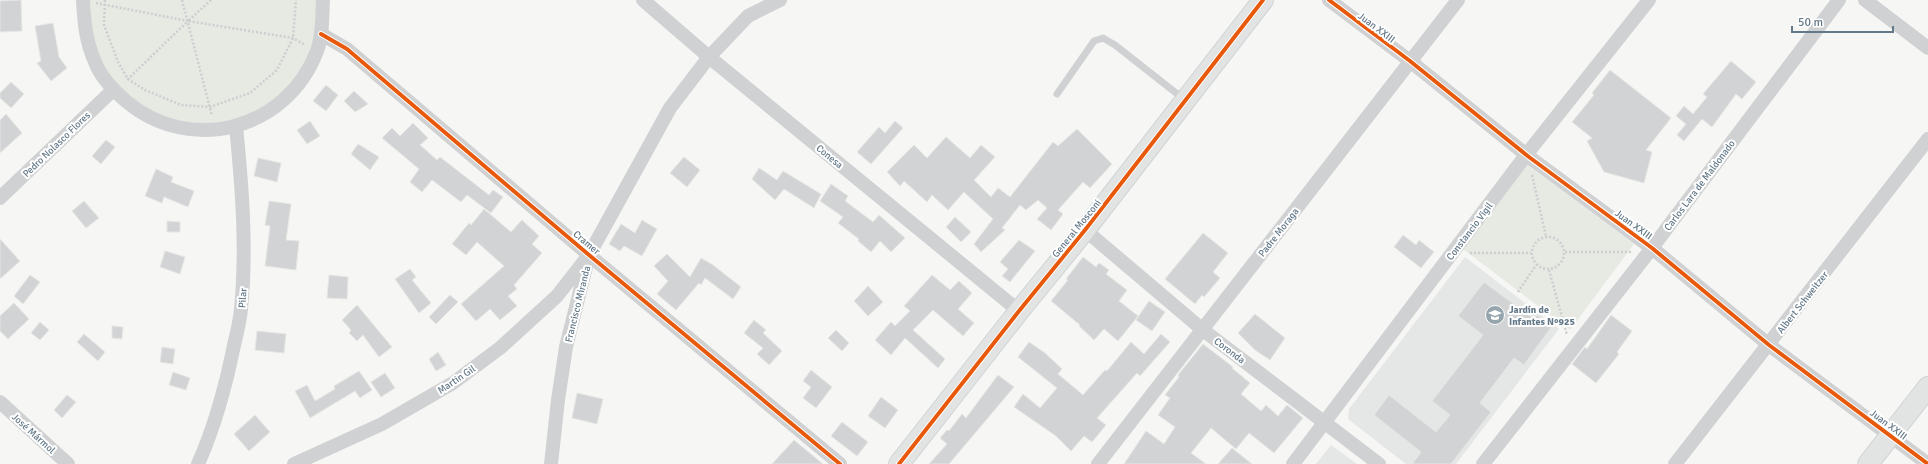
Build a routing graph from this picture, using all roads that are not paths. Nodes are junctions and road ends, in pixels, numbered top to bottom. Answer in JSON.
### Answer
{"nodes":[{"id":1,"x":83,"y":0,"type":"edge"},
{"id":2,"x":323,"y":0,"type":"edge"},
{"id":3,"x":643,"y":0,"type":"edge"},
{"id":4,"x":751,"y":0,"type":"edge"},
{"id":5,"x":780,"y":0,"type":"edge"},
{"id":6,"x":1263,"y":0,"type":"edge"},
{"id":7,"x":1328,"y":0,"type":"edge"},
{"id":8,"x":1458,"y":0,"type":"edge"},
{"id":9,"x":1650,"y":0,"type":"edge"},
{"id":10,"x":1839,"y":0,"type":"edge"},
{"id":11,"x":1865,"y":0,"type":"edge"},
{"id":12,"x":748,"y":16,"type":"junction"},
{"id":13,"x":321,"y":34,"type":"junction"},
{"id":14,"x":1928,"y":48,"type":"edge"},
{"id":15,"x":709,"y":57,"type":"junction"},
{"id":16,"x":1410,"y":62,"type":"junction"},
{"id":17,"x":113,"y":90,"type":"junction"},
{"id":18,"x":1057,"y":94,"type":"dead end"},
{"id":19,"x":1185,"y":100,"type":"junction"},
{"id":20,"x":236,"y":126,"type":"junction"},
{"id":21,"x":1928,"y":139,"type":"edge"},
{"id":22,"x":1528,"y":156,"type":"junction"},
{"id":23,"x":0,"y":198,"type":"edge"},
{"id":24,"x":1085,"y":230,"type":"junction"},
{"id":25,"x":1650,"y":250,"type":"junction"},
{"id":26,"x":589,"y":255,"type":"junction"},
{"id":27,"x":1019,"y":310,"type":"junction"},
{"id":28,"x":1203,"y":330,"type":"junction"},
{"id":29,"x":1769,"y":345,"type":"junction"},
{"id":30,"x":1928,"y":388,"type":"edge"},
{"id":31,"x":0,"y":402,"type":"edge"},
{"id":32,"x":1325,"y":422,"type":"junction"},
{"id":33,"x":1890,"y":435,"type":"junction"},
{"id":34,"x":68,"y":464,"type":"edge"},
{"id":35,"x":198,"y":464,"type":"edge"},
{"id":36,"x":294,"y":464,"type":"edge"},
{"id":37,"x":551,"y":464,"type":"edge"},
{"id":38,"x":840,"y":464,"type":"edge"},
{"id":39,"x":899,"y":464,"type":"edge"},
{"id":40,"x":1098,"y":464,"type":"edge"},
{"id":41,"x":1293,"y":464,"type":"edge"},
{"id":42,"x":1379,"y":464,"type":"edge"},
{"id":43,"x":1483,"y":464,"type":"edge"},
{"id":44,"x":1675,"y":464,"type":"edge"},
{"id":45,"x":1868,"y":464,"type":"edge"},
{"id":46,"x":1928,"y":464,"type":"edge"}],
"edges":[{"from":1,"to":17,"type":"street"},
{"from":2,"to":13,"type":"street"},
{"from":3,"to":15,"type":"street","name":"Conesa"},
{"from":4,"to":12,"type":"street"},
{"from":5,"to":12,"type":"street"},
{"from":6,"to":19,"type":"street","name":"General Mosconi"},
{"from":7,"to":16,"type":"street","name":"Juan XXIII"},
{"from":8,"to":16,"type":"street","name":"Padre Moraga"},
{"from":9,"to":22,"type":"street","name":"Constancio Vigil"},
{"from":10,"to":25,"type":"street","name":"Carlos Lara de Maldonado"},
{"from":11,"to":14,"type":"street"},
{"from":12,"to":15,"type":"street","name":"Francisco Miranda"},
{"from":13,"to":20,"type":"street"},
{"from":13,"to":26,"type":"street","name":"Cramer"},
{"from":15,"to":26,"type":"street","name":"Francisco Miranda"},
{"from":15,"to":27,"type":"street","name":"Conesa"},
{"from":16,"to":22,"type":"street","name":"Juan XXIII"},
{"from":16,"to":28,"type":"street","name":"Padre Moraga"},
{"from":17,"to":20,"type":"street"},
{"from":17,"to":23,"type":"street","name":"Pedro Nolasco Flores"},
{"from":18,"to":19,"type":"lane"},
{"from":19,"to":24,"type":"street","name":"General Mosconi"},
{"from":20,"to":35,"type":"street","name":"Pilar"},
{"from":21,"to":29,"type":"street","name":"Albert Schweitzer"},
{"from":22,"to":25,"type":"street","name":"Juan XXIII"},
{"from":22,"to":32,"type":"street","name":"Constancio Vigil"},
{"from":24,"to":27,"type":"street","name":"General Mosconi"},
{"from":24,"to":28,"type":"street","name":"Coronda"},
{"from":25,"to":29,"type":"street","name":"Juan XXIII"},
{"from":25,"to":43,"type":"street","name":"Carlos Lara de Maldonado"},
{"from":26,"to":36,"type":"street","name":"Martin Gil"},
{"from":26,"to":37,"type":"street","name":"Francisco Miranda"},
{"from":26,"to":38,"type":"street","name":"Cramer"},
{"from":27,"to":39,"type":"street","name":"General Mosconi"},
{"from":28,"to":32,"type":"street","name":"Coronda"},
{"from":28,"to":40,"type":"street","name":"Padre Moraga"},
{"from":29,"to":33,"type":"street","name":"Juan XXIII"},
{"from":29,"to":44,"type":"street","name":"Albert Schweitzer"},
{"from":30,"to":33,"type":"street"},
{"from":31,"to":34,"type":"street","name":"José Mármol"},
{"from":32,"to":41,"type":"street","name":"Constancio Vigil"},
{"from":32,"to":42,"type":"street","name":"Coronda"},
{"from":33,"to":45,"type":"street"},
{"from":33,"to":46,"type":"street","name":"Juan XXIII"}]}
